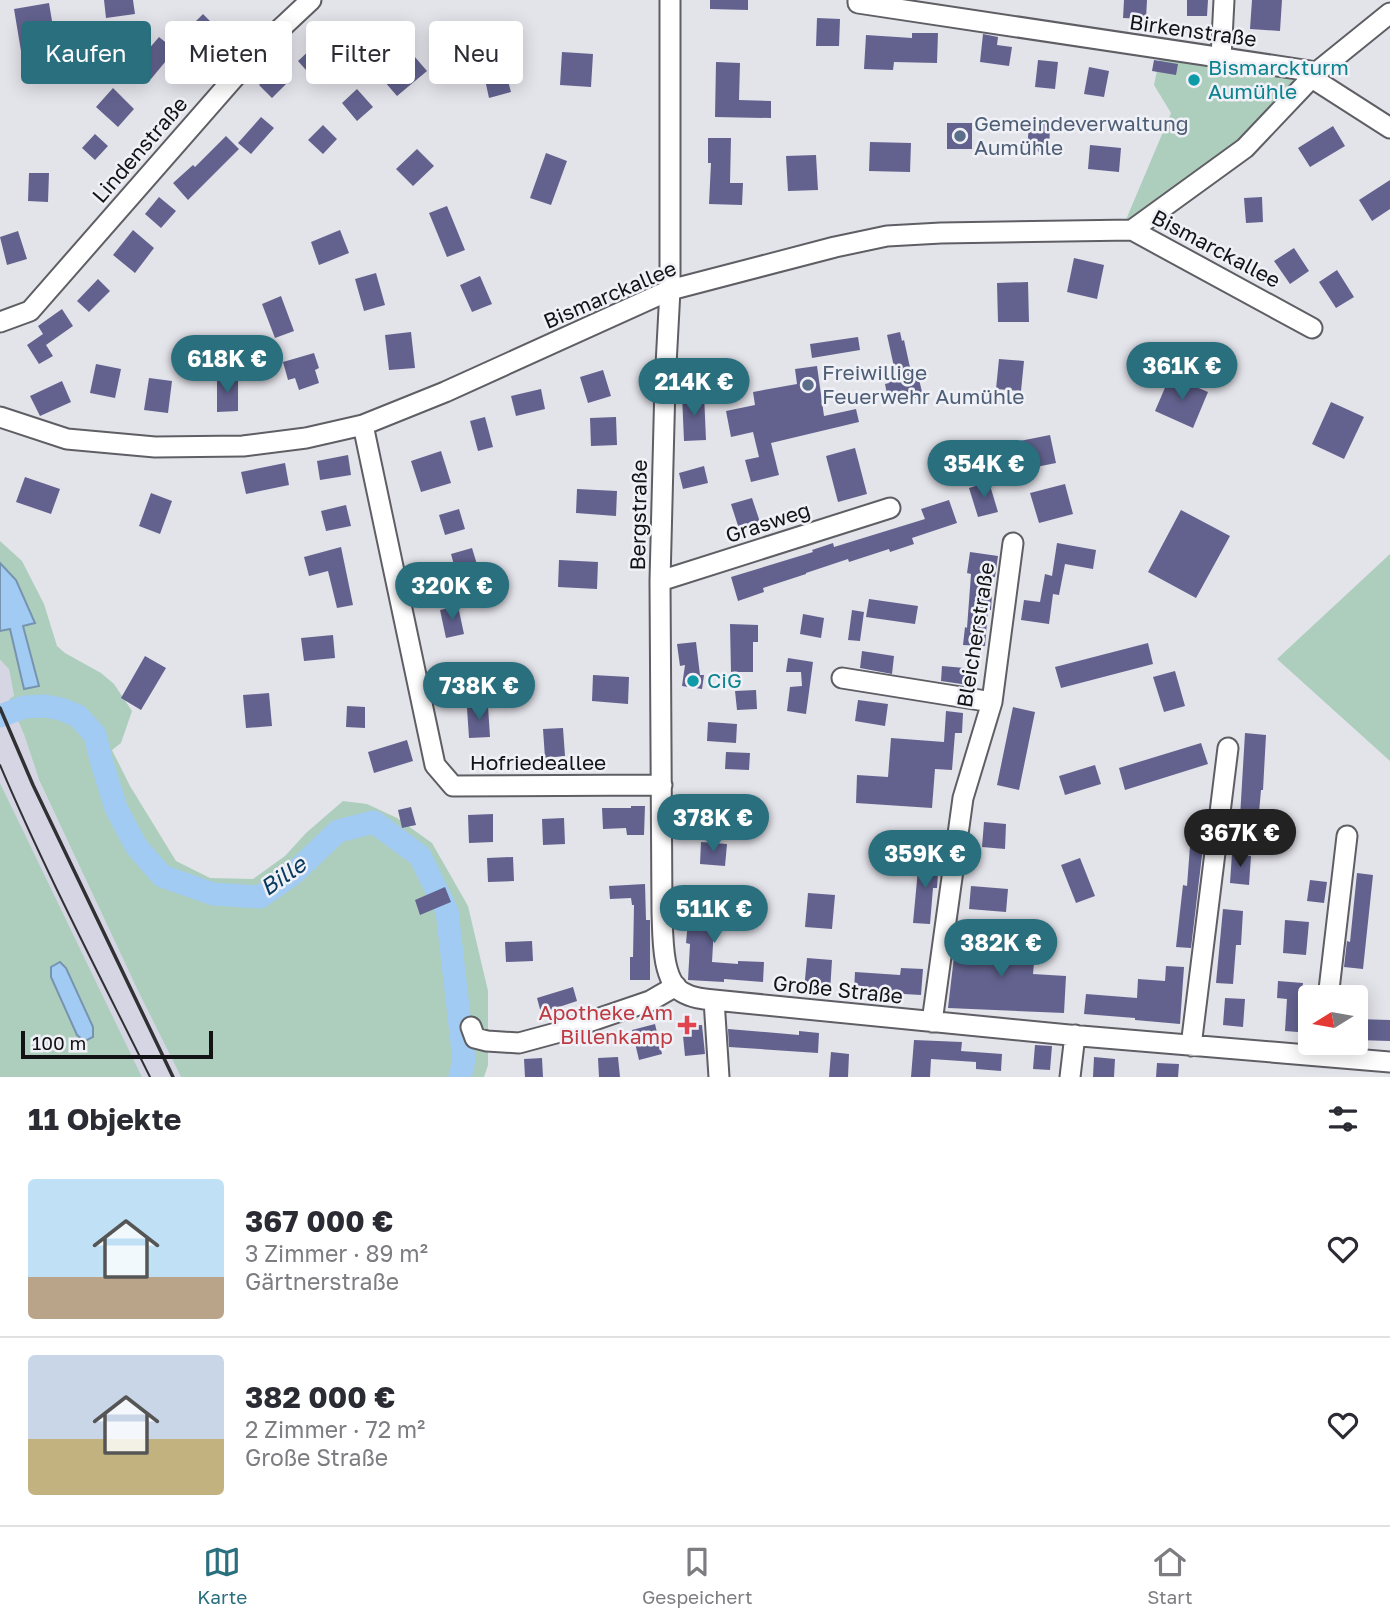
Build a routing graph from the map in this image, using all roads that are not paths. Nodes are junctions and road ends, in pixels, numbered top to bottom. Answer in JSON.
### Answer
{"nodes":[{"id":1,"x":311,"y":0,"type":"edge"},
{"id":2,"x":670,"y":0,"type":"edge"},
{"id":3,"x":858,"y":0,"type":"edge"},
{"id":4,"x":1224,"y":0,"type":"edge"},
{"id":5,"x":1390,"y":13,"type":"edge"},
{"id":6,"x":1221,"y":58,"type":"junction"},
{"id":7,"x":1315,"y":75,"type":"junction"},
{"id":8,"x":1390,"y":128,"type":"edge"},
{"id":9,"x":1132,"y":230,"type":"junction"},
{"id":10,"x":670,"y":290,"type":"junction"},
{"id":11,"x":0,"y":322,"type":"edge"},
{"id":12,"x":1312,"y":328,"type":"dead end"},
{"id":13,"x":0,"y":417,"type":"edge"},
{"id":14,"x":363,"y":425,"type":"junction"},
{"id":15,"x":890,"y":508,"type":"dead end"},
{"id":16,"x":1013,"y":543,"type":"dead end"},
{"id":17,"x":660,"y":581,"type":"junction"},
{"id":18,"x":842,"y":678,"type":"dead end"},
{"id":19,"x":992,"y":702,"type":"junction"},
{"id":20,"x":1228,"y":748,"type":"dead end"},
{"id":21,"x":662,"y":785,"type":"junction"},
{"id":22,"x":1347,"y":836,"type":"dead end"},
{"id":23,"x":1330,"y":985,"type":"edge"},
{"id":24,"x":676,"y":986,"type":"junction"},
{"id":25,"x":715,"y":1000,"type":"junction"},
{"id":26,"x":932,"y":1022,"type":"junction"},
{"id":27,"x":471,"y":1027,"type":"dead end"},
{"id":28,"x":1075,"y":1035,"type":"junction"},
{"id":29,"x":1191,"y":1046,"type":"junction"},
{"id":30,"x":1298,"y":1049,"type":"edge"},
{"id":31,"x":1350,"y":1055,"type":"edge"},
{"id":32,"x":1390,"y":1062,"type":"edge"},
{"id":33,"x":719,"y":1077,"type":"edge"},
{"id":34,"x":1070,"y":1077,"type":"edge"}],
"edges":[{"from":1,"to":11,"type":"street","name":"Lindenstraße"},
{"from":2,"to":10,"type":"street","name":"Bergstraße"},
{"from":3,"to":6,"type":"street","name":"Birkenstraße"},
{"from":4,"to":6,"type":"street"},
{"from":5,"to":7,"type":"street"},
{"from":6,"to":7,"type":"street","name":"Birkenstraße"},
{"from":7,"to":8,"type":"street"},
{"from":7,"to":9,"type":"street"},
{"from":9,"to":10,"type":"street","name":"Bismarckallee"},
{"from":9,"to":12,"type":"street","name":"Bismarckallee"},
{"from":10,"to":14,"type":"street","name":"Bismarckallee"},
{"from":10,"to":17,"type":"street","name":"Bergstraße"},
{"from":13,"to":14,"type":"street","name":"Bismarckallee"},
{"from":14,"to":21,"type":"street","name":"Hofriedeallee"},
{"from":15,"to":17,"type":"street","name":"Grasweg"},
{"from":16,"to":19,"type":"street","name":"Bleicherstraße"},
{"from":17,"to":21,"type":"street","name":"Bergstraße"},
{"from":18,"to":19,"type":"street"},
{"from":19,"to":26,"type":"street","name":"Bleicherstraße"},
{"from":20,"to":29,"type":"street"},
{"from":21,"to":24,"type":"street","name":"Bergstraße"},
{"from":22,"to":23,"type":"street"},
{"from":24,"to":25,"type":"street","name":"Große Straße"},
{"from":24,"to":27,"type":"street"},
{"from":25,"to":26,"type":"street","name":"Große Straße"},
{"from":25,"to":33,"type":"street"},
{"from":26,"to":28,"type":"street","name":"Große Straße"},
{"from":28,"to":29,"type":"street","name":"Große Straße"},
{"from":28,"to":34,"type":"street"},
{"from":29,"to":30,"type":"street","name":"Große Straße"},
{"from":31,"to":32,"type":"street","name":"Große Straße"}]}
